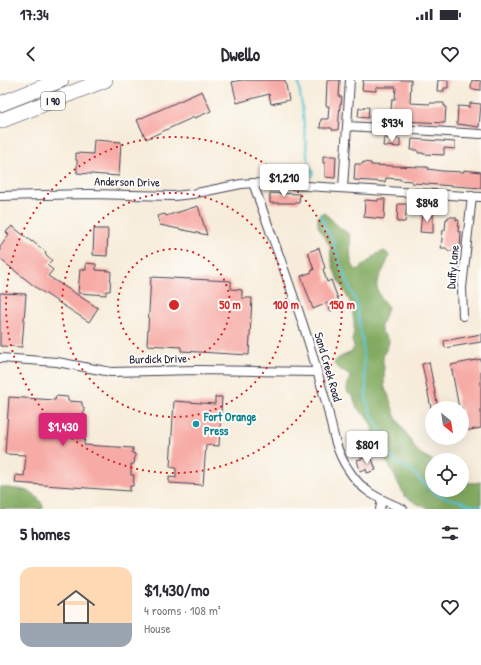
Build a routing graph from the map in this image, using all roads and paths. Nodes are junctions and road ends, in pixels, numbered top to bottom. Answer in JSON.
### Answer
{"nodes":[{"id":1,"x":61,"y":80,"type":"edge"},
{"id":2,"x":105,"y":80,"type":"edge"},
{"id":3,"x":350,"y":80,"type":"edge"},
{"id":4,"x":0,"y":104,"type":"edge"},
{"id":5,"x":0,"y":121,"type":"edge"},
{"id":6,"x":347,"y":126,"type":"junction"},
{"id":7,"x":481,"y":134,"type":"edge"},
{"id":8,"x":253,"y":183,"type":"junction"},
{"id":9,"x":343,"y":188,"type":"junction"},
{"id":10,"x":0,"y":196,"type":"edge"},
{"id":11,"x":472,"y":196,"type":"junction"},
{"id":12,"x":481,"y":197,"type":"edge"},
{"id":13,"x":463,"y":316,"type":"dead end"},
{"id":14,"x":0,"y":358,"type":"edge"},
{"id":15,"x":317,"y":372,"type":"junction"},
{"id":16,"x":382,"y":500,"type":"junction"},
{"id":17,"x":380,"y":509,"type":"edge"},
{"id":18,"x":403,"y":509,"type":"edge"}],
"edges":[{"from":1,"to":4,"type":"highway","number":"I 90"},
{"from":2,"to":5,"type":"highway","number":"I 90"},
{"from":3,"to":6,"type":"street"},
{"from":6,"to":7,"type":"street"},
{"from":6,"to":9,"type":"street"},
{"from":8,"to":9,"type":"street","name":"Anderson Drive"},
{"from":8,"to":10,"type":"street","name":"Anderson Drive"},
{"from":8,"to":15,"type":"street","name":"Sand Creek Road"},
{"from":9,"to":11,"type":"street","name":"Anderson Drive"},
{"from":11,"to":12,"type":"street","name":"Anderson Drive"},
{"from":11,"to":13,"type":"street","name":"Duffy Lane"},
{"from":14,"to":15,"type":"street","name":"Burdick Drive"},
{"from":15,"to":16,"type":"street","name":"Sand Creek Road"},
{"from":16,"to":17,"type":"street"},
{"from":16,"to":18,"type":"street","name":"Sand Creek Road"}]}
